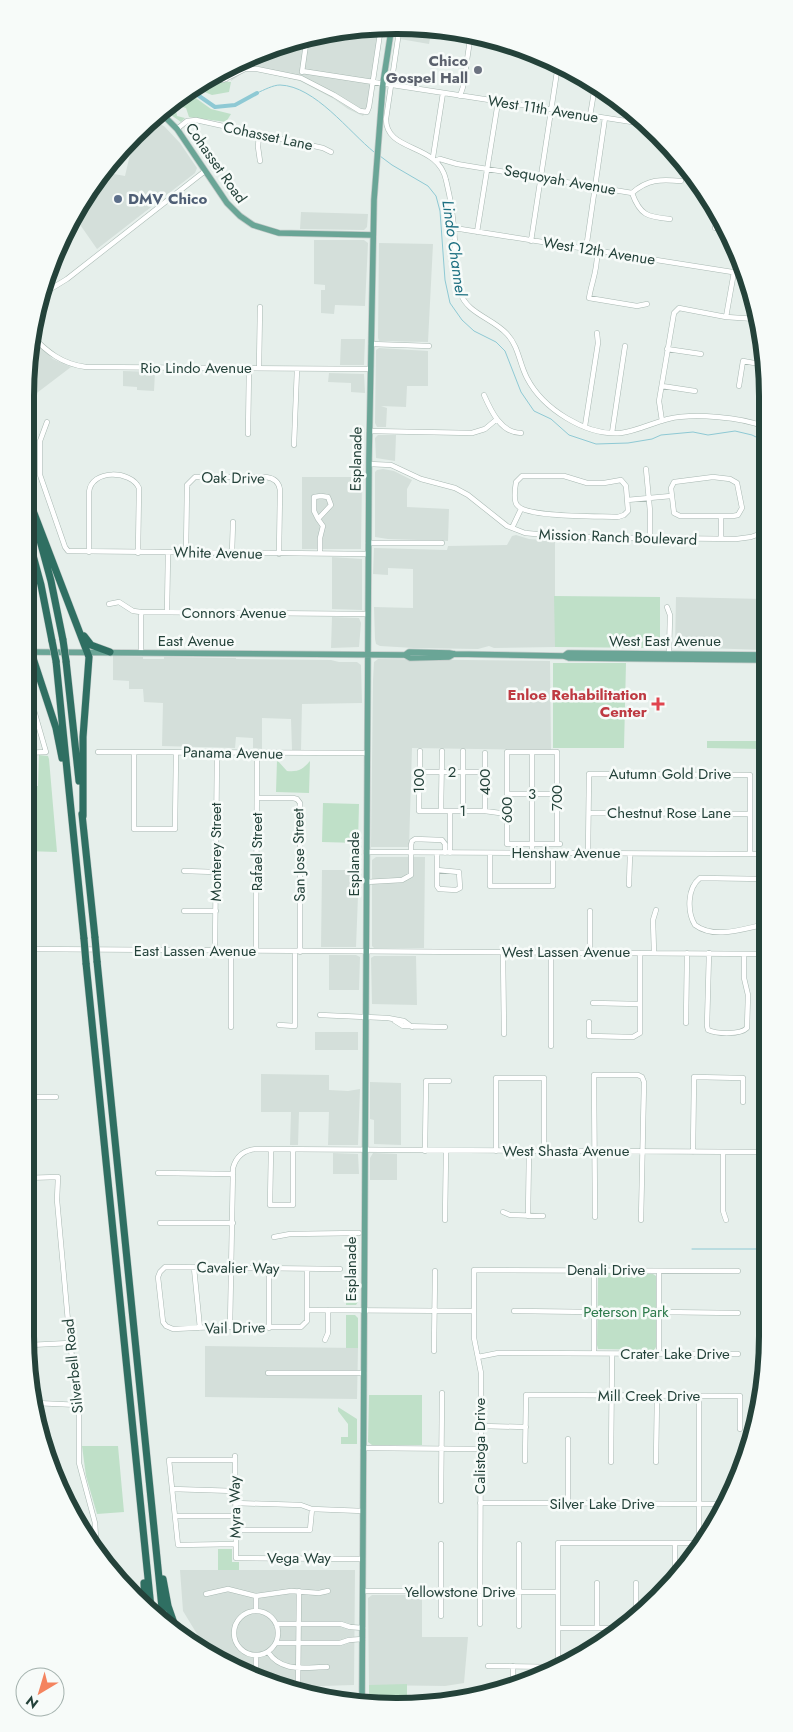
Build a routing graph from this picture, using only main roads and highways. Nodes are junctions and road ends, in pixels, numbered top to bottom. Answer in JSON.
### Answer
{"nodes":[{"id":1,"x":391,"y":34,"type":"edge"},
{"id":2,"x":165,"y":118,"type":"edge"},
{"id":3,"x":373,"y":235,"type":"junction"},
{"id":4,"x":34,"y":513,"type":"edge"},
{"id":5,"x":34,"y":520,"type":"edge"},
{"id":6,"x":34,"y":557,"type":"edge"},
{"id":7,"x":70,"y":604,"type":"junction"},
{"id":8,"x":34,"y":652,"type":"edge"},
{"id":9,"x":87,"y":652,"type":"junction"},
{"id":10,"x":110,"y":652,"type":"junction"},
{"id":11,"x":367,"y":655,"type":"junction"},
{"id":12,"x":759,"y":655,"type":"edge"},
{"id":13,"x":669,"y":656,"type":"junction"},
{"id":14,"x":759,"y":660,"type":"edge"},
{"id":15,"x":34,"y":668,"type":"edge"},
{"id":16,"x":70,"y":799,"type":"junction"},
{"id":17,"x":82,"y":816,"type":"junction"},
{"id":18,"x":155,"y":1542,"type":"junction"},
{"id":19,"x":146,"y":1553,"type":"junction"},
{"id":20,"x":145,"y":1597,"type":"edge"},
{"id":21,"x":150,"y":1602,"type":"edge"},
{"id":22,"x":162,"y":1612,"type":"edge"},
{"id":23,"x":173,"y":1621,"type":"edge"},
{"id":24,"x":362,"y":1696,"type":"edge"}],
"edges":[{"from":1,"to":3,"type":"main road","name":"Esplanade"},
{"from":2,"to":3,"type":"main road","name":"Cohasset Road"},
{"from":3,"to":11,"type":"main road","name":"Esplanade"},
{"from":4,"to":7,"type":"highway"},
{"from":5,"to":17,"type":"highway","bridge":true},
{"from":6,"to":16,"type":"highway","bridge":true},
{"from":7,"to":9,"type":"highway"},
{"from":7,"to":10,"type":"highway"},
{"from":8,"to":9,"type":"main road","name":"East Avenue"},
{"from":9,"to":10,"type":"main road","name":"East Avenue"},
{"from":9,"to":17,"type":"highway"},
{"from":10,"to":11,"type":"main road","name":"East Avenue"},
{"from":11,"to":13,"type":"main road","name":"West East Avenue"},
{"from":11,"to":24,"type":"main road","name":"Esplanade"},
{"from":12,"to":13,"type":"main road","name":"West East Avenue"},
{"from":13,"to":14,"type":"main road","name":"West East Avenue"},
{"from":15,"to":16,"type":"highway"},
{"from":16,"to":19,"type":"highway","bridge":true},
{"from":17,"to":18,"type":"highway","bridge":true},
{"from":18,"to":22,"type":"highway"},
{"from":18,"to":23,"type":"highway"},
{"from":19,"to":20,"type":"highway"},
{"from":19,"to":21,"type":"highway"}]}
